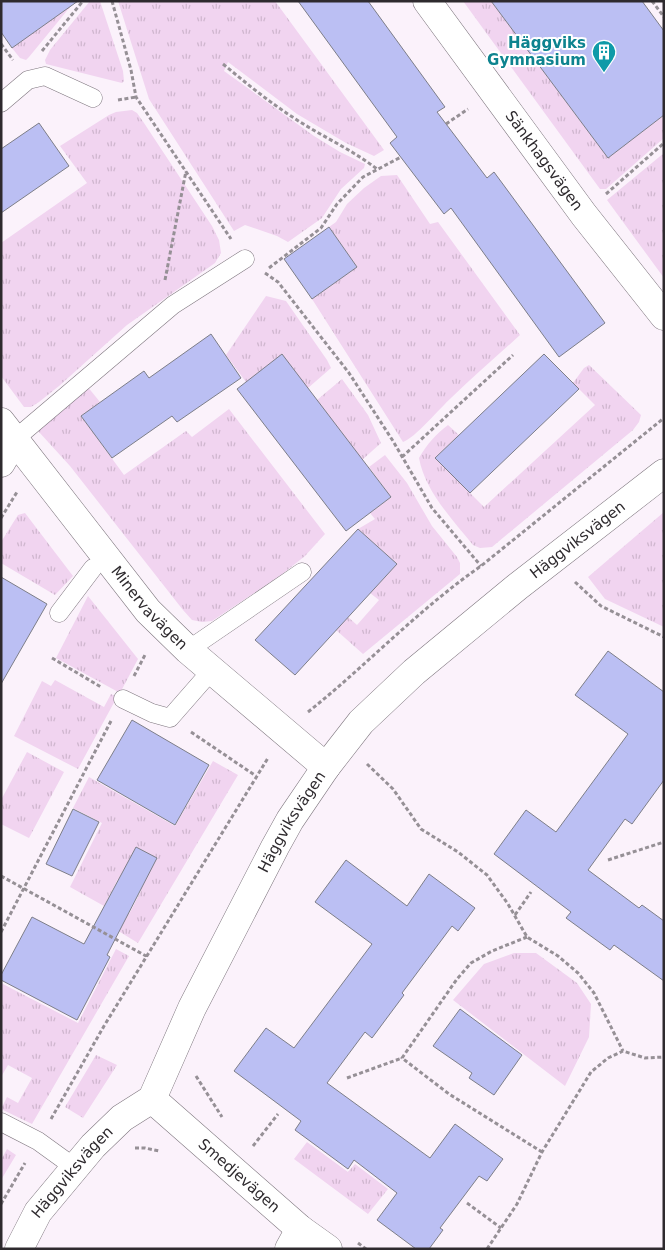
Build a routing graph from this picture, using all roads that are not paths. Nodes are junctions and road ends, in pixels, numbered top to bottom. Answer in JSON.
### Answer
{"nodes":[{"id":1,"x":427,"y":1,"type":"edge"},
{"id":2,"x":93,"y":98,"type":"dead end"},
{"id":3,"x":1,"y":103,"type":"edge"},
{"id":4,"x":245,"y":259,"type":"road end"},
{"id":5,"x":664,"y":316,"type":"edge"},
{"id":6,"x":8,"y":431,"type":"edge"},
{"id":7,"x":1,"y":463,"type":"edge"},
{"id":8,"x":664,"y":473,"type":"edge"},
{"id":9,"x":93,"y":568,"type":"dead end"},
{"id":10,"x":302,"y":572,"type":"dead end"},
{"id":11,"x":59,"y":612,"type":"dead end"},
{"id":12,"x":188,"y":650,"type":"junction"},
{"id":13,"x":212,"y":670,"type":"junction"},
{"id":14,"x":123,"y":699,"type":"road end"},
{"id":15,"x":326,"y":767,"type":"junction"},
{"id":16,"x":152,"y":1099,"type":"junction"},
{"id":17,"x":1,"y":1122,"type":"edge"},
{"id":18,"x":74,"y":1167,"type":"junction"},
{"id":19,"x":294,"y":1239,"type":"edge"},
{"id":20,"x":19,"y":1249,"type":"edge"},
{"id":21,"x":328,"y":1249,"type":"edge"}],
"edges":[{"from":1,"to":5,"type":"street","name":"Sänkhagsvägen"},
{"from":2,"to":3,"type":"lane"},
{"from":4,"to":6,"type":"lane"},
{"from":6,"to":7,"type":"street"},
{"from":6,"to":12,"type":"street","name":"Minervavägen"},
{"from":8,"to":15,"type":"street","name":"Häggviksvägen"},
{"from":9,"to":11,"type":"lane"},
{"from":10,"to":12,"type":"lane"},
{"from":12,"to":13,"type":"street","name":"Minervavägen"},
{"from":13,"to":14,"type":"lane"},
{"from":13,"to":15,"type":"street","name":"Minervavägen"},
{"from":15,"to":16,"type":"street","name":"Häggviksvägen"},
{"from":16,"to":18,"type":"street","name":"Häggviksvägen"},
{"from":16,"to":19,"type":"street","name":"Smedjevägen"},
{"from":17,"to":18,"type":"lane"},
{"from":18,"to":20,"type":"street","name":"Häggviksvägen"},
{"from":19,"to":21,"type":"street","name":"Smedjevägen"}]}
